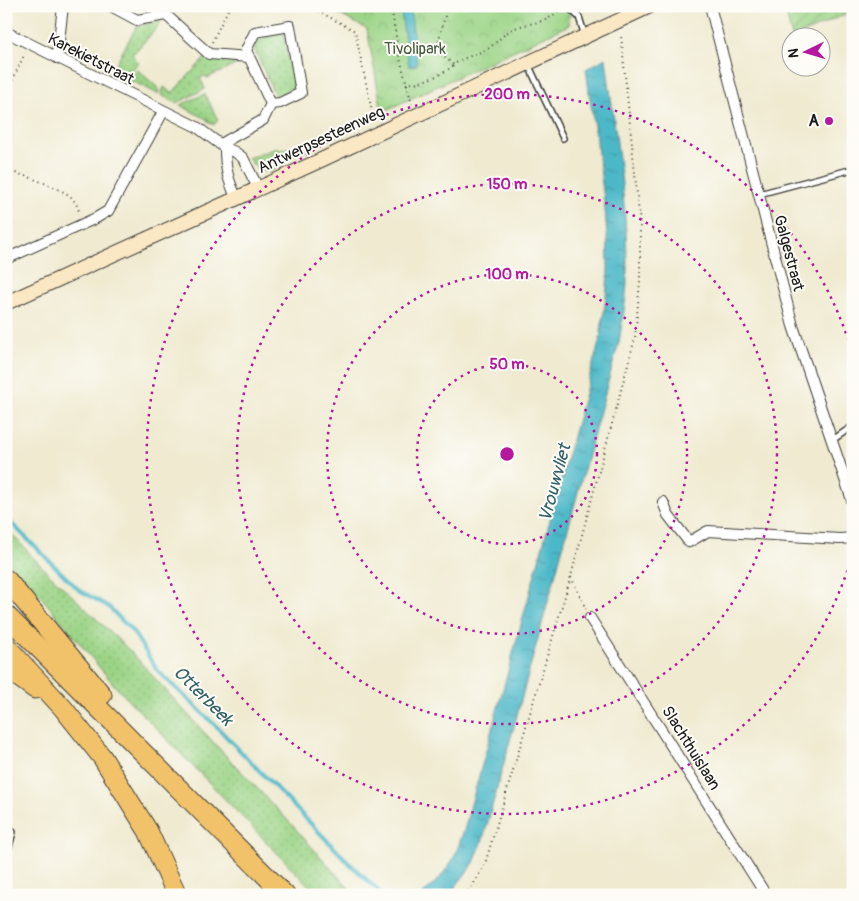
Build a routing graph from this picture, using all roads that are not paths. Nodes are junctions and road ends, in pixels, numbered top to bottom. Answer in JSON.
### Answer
{"nodes":[{"id":1,"x":64,"y":6,"type":"edge"},
{"id":2,"x":111,"y":6,"type":"edge"},
{"id":3,"x":567,"y":6,"type":"edge"},
{"id":4,"x":650,"y":6,"type":"edge"},
{"id":5,"x":710,"y":6,"type":"edge"},
{"id":6,"x":6,"y":32,"type":"edge"},
{"id":7,"x":585,"y":37,"type":"junction"},
{"id":8,"x":249,"y":57,"type":"junction"},
{"id":9,"x":57,"y":58,"type":"junction"},
{"id":10,"x":528,"y":63,"type":"junction"},
{"id":11,"x":270,"y":104,"type":"junction"},
{"id":12,"x":163,"y":112,"type":"junction"},
{"id":13,"x":563,"y":138,"type":"dead end"},
{"id":14,"x":223,"y":146,"type":"junction"},
{"id":15,"x":853,"y":169,"type":"edge"},
{"id":16,"x":258,"y":188,"type":"junction"},
{"id":17,"x":758,"y":194,"type":"junction"},
{"id":18,"x":237,"y":199,"type":"junction"},
{"id":19,"x":6,"y":260,"type":"edge"},
{"id":20,"x":6,"y":303,"type":"edge"},
{"id":21,"x":853,"y":426,"type":"edge"},
{"id":22,"x":831,"y":441,"type":"junction"},
{"id":23,"x":663,"y":502,"type":"dead end"},
{"id":24,"x":853,"y":503,"type":"edge"},
{"id":25,"x":853,"y":538,"type":"edge"},
{"id":26,"x":6,"y":580,"type":"edge"},
{"id":27,"x":6,"y":615,"type":"edge"},
{"id":28,"x":590,"y":618,"type":"road end"},
{"id":29,"x":6,"y":646,"type":"edge"},
{"id":30,"x":6,"y":668,"type":"edge"},
{"id":31,"x":63,"y":708,"type":"junction"},
{"id":32,"x":129,"y":738,"type":"junction"},
{"id":33,"x":6,"y":827,"type":"edge"},
{"id":34,"x":6,"y":858,"type":"edge"},
{"id":35,"x":177,"y":895,"type":"edge"},
{"id":36,"x":285,"y":895,"type":"edge"},
{"id":37,"x":766,"y":895,"type":"edge"}],
"edges":[{"from":1,"to":9,"type":"street"},
{"from":2,"to":8,"type":"street"},
{"from":3,"to":7,"type":"lane"},
{"from":4,"to":7,"type":"main road","name":"Antwerpsesteenweg"},
{"from":5,"to":17,"type":"street","name":"Galgestraat"},
{"from":6,"to":9,"type":"street","name":"Karekietstraat"},
{"from":7,"to":10,"type":"main road","name":"Antwerpsesteenweg"},
{"from":8,"to":11,"type":"street"},
{"from":8,"to":11,"type":"street"},
{"from":9,"to":12,"type":"street","name":"Karekietstraat"},
{"from":10,"to":13,"type":"lane"},
{"from":10,"to":16,"type":"main road","name":"Antwerpsesteenweg"},
{"from":11,"to":14,"type":"street"},
{"from":12,"to":14,"type":"street","name":"Karekietstraat"},
{"from":12,"to":19,"type":"street"},
{"from":14,"to":16,"type":"street","name":"Karekietstraat"},
{"from":14,"to":18,"type":"street"},
{"from":15,"to":17,"type":"lane"},
{"from":16,"to":18,"type":"main road","name":"Antwerpsesteenweg"},
{"from":17,"to":22,"type":"street","name":"Galgestraat"},
{"from":18,"to":20,"type":"main road","name":"Antwerpsesteenweg"},
{"from":21,"to":22,"type":"lane"},
{"from":22,"to":24,"type":"street","name":"Galgestraat"},
{"from":23,"to":25,"type":"street"},
{"from":26,"to":32,"type":"highway"},
{"from":27,"to":32,"type":"highway"},
{"from":28,"to":37,"type":"street","name":"Slachthuislaan"},
{"from":29,"to":31,"type":"highway"},
{"from":30,"to":31,"type":"highway"},
{"from":31,"to":35,"type":"highway"},
{"from":32,"to":36,"type":"highway"},
{"from":33,"to":34,"type":"lane"}]}
